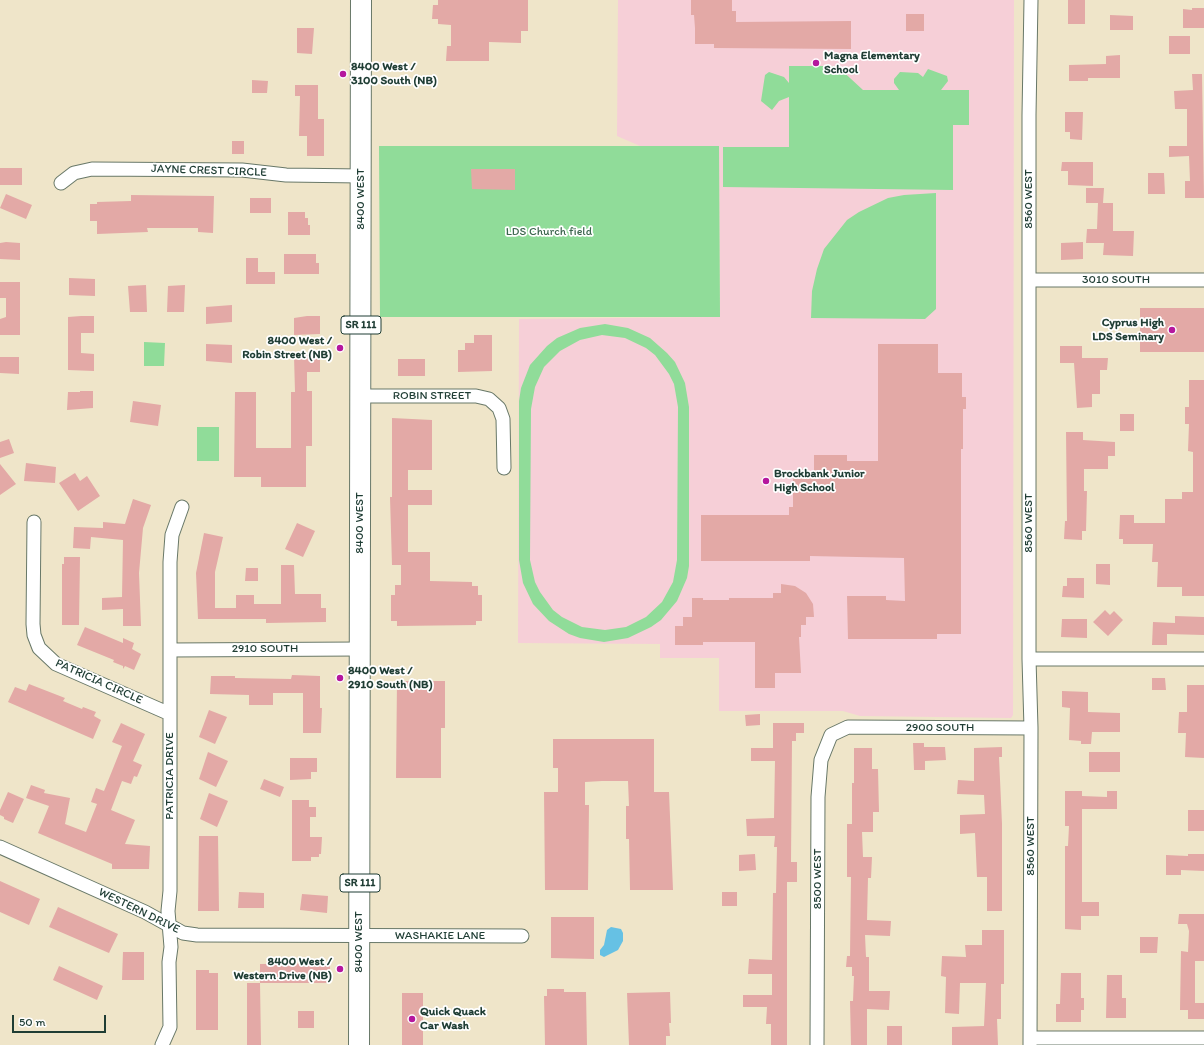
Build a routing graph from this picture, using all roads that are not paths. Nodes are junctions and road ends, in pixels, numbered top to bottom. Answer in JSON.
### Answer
{"nodes":[{"id":1,"x":361,"y":0,"type":"edge"},
{"id":2,"x":1031,"y":0,"type":"edge"},
{"id":3,"x":361,"y":176,"type":"junction"},
{"id":4,"x":61,"y":183,"type":"dead end"},
{"id":5,"x":1029,"y":280,"type":"junction"},
{"id":6,"x":1204,"y":280,"type":"edge"},
{"id":7,"x":361,"y":396,"type":"junction"},
{"id":8,"x":504,"y":468,"type":"dead end"},
{"id":9,"x":182,"y":507,"type":"dead end"},
{"id":10,"x":34,"y":522,"type":"dead end"},
{"id":11,"x":360,"y":649,"type":"junction"},
{"id":12,"x":170,"y":650,"type":"junction"},
{"id":13,"x":1029,"y":659,"type":"junction"},
{"id":14,"x":1204,"y":659,"type":"edge"},
{"id":15,"x":170,"y":714,"type":"junction"},
{"id":16,"x":848,"y":727,"type":"joint"},
{"id":17,"x":1031,"y":728,"type":"junction"},
{"id":18,"x":0,"y":848,"type":"edge"},
{"id":19,"x":170,"y":927,"type":"junction"},
{"id":20,"x":359,"y":935,"type":"junction"},
{"id":21,"x":522,"y":936,"type":"dead end"},
{"id":22,"x":1204,"y":1038,"type":"edge"},
{"id":23,"x":1030,"y":1042,"type":"edge"},
{"id":24,"x":162,"y":1045,"type":"edge"},
{"id":25,"x":359,"y":1045,"type":"edge"},
{"id":26,"x":817,"y":1045,"type":"edge"}],
"edges":[{"from":1,"to":3,"type":"main road","name":"8400 WEST","number":"SR 111"},
{"from":2,"to":5,"type":"street","name":"8560 WEST"},
{"from":3,"to":4,"type":"street","name":"JAYNE CREST CIRCLE"},
{"from":3,"to":7,"type":"main road","name":"8400 WEST","number":"SR 111"},
{"from":5,"to":6,"type":"street","name":"3010 SOUTH"},
{"from":5,"to":13,"type":"street","name":"8560 WEST"},
{"from":7,"to":8,"type":"street","name":"ROBIN STREET"},
{"from":7,"to":11,"type":"main road","name":"8400 WEST","number":"SR 111"},
{"from":9,"to":12,"type":"street","name":"PATRICIA DRIVE"},
{"from":10,"to":15,"type":"street","name":"PATRICIA CIRCLE"},
{"from":11,"to":12,"type":"street","name":"2910 SOUTH"},
{"from":11,"to":20,"type":"main road","name":"8400 WEST","number":"SR 111"},
{"from":12,"to":15,"type":"street","name":"PATRICIA DRIVE"},
{"from":13,"to":14,"type":"street"},
{"from":13,"to":17,"type":"street","name":"8560 WEST"},
{"from":15,"to":19,"type":"street","name":"PATRICIA DRIVE"},
{"from":16,"to":17,"type":"street","name":"2900 SOUTH"},
{"from":16,"to":26,"type":"street","name":"8500 WEST"},
{"from":17,"to":23,"type":"street","name":"8560 WEST"},
{"from":18,"to":19,"type":"street","name":"WESTERN DRIVE"},
{"from":19,"to":20,"type":"street","name":"WESTERN DRIVE"},
{"from":19,"to":24,"type":"street","name":"PATRICIA DRIVE"},
{"from":20,"to":21,"type":"street","name":"WASHAKIE LANE"},
{"from":20,"to":25,"type":"main road","name":"8400 WEST","number":"SR 111"},
{"from":22,"to":23,"type":"street"}]}
